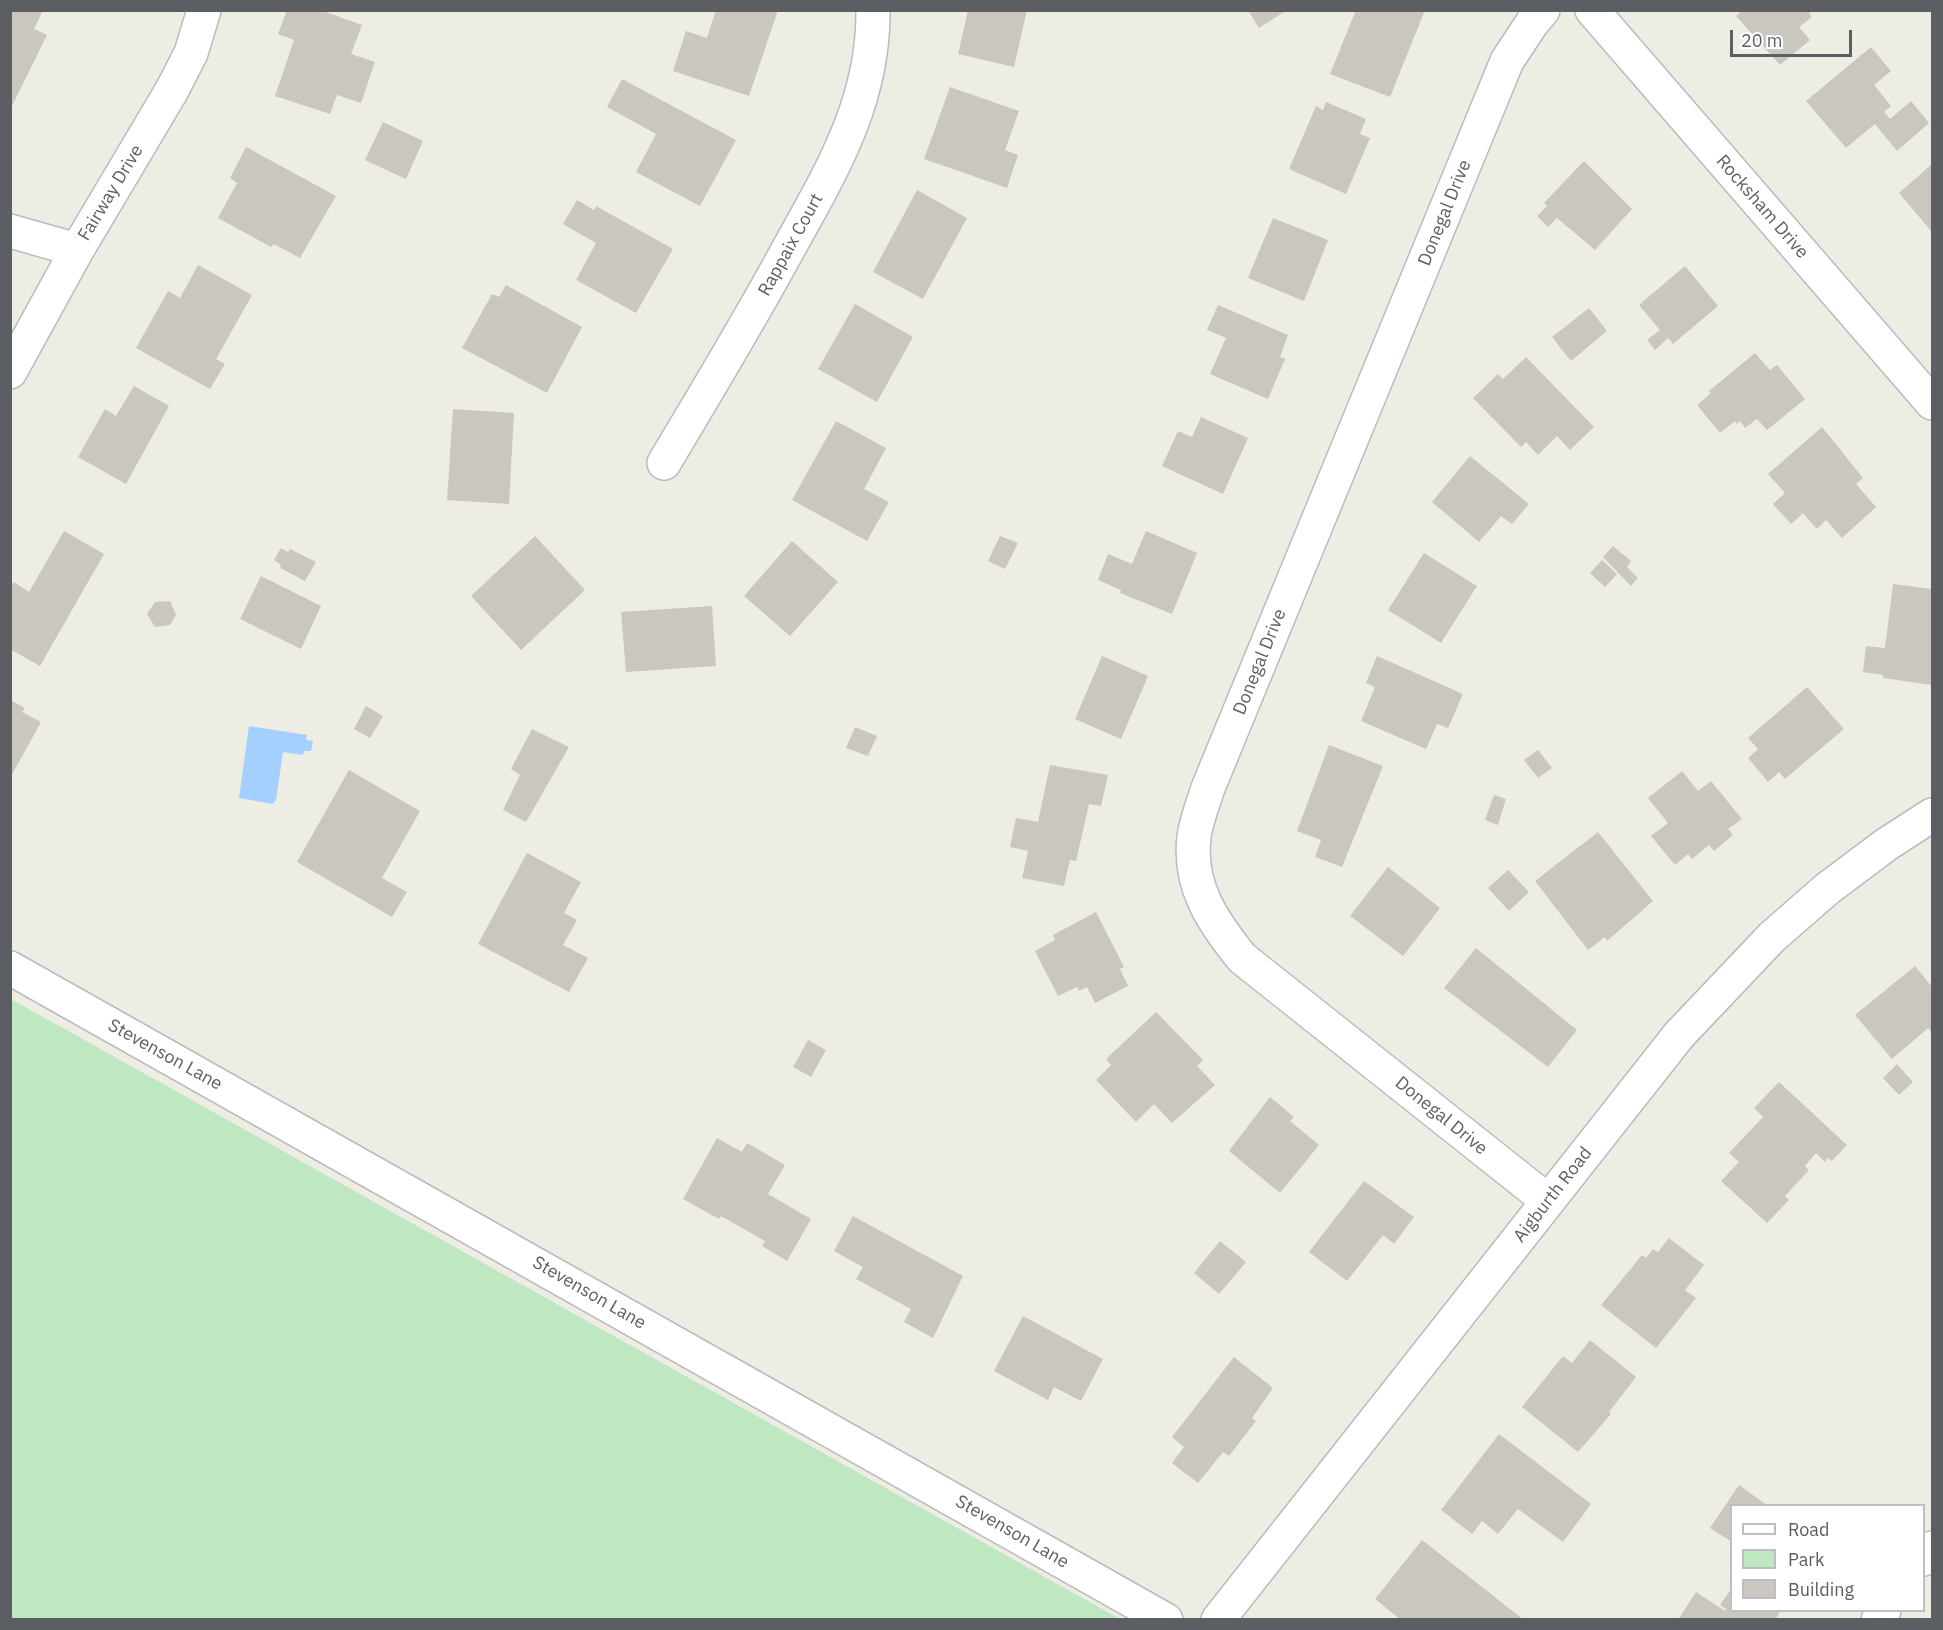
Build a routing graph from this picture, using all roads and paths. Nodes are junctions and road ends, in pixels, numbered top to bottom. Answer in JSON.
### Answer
{"nodes":[{"id":1,"x":204,"y":10,"type":"edge"},
{"id":2,"x":873,"y":10,"type":"edge"},
{"id":3,"x":1543,"y":10,"type":"edge"},
{"id":4,"x":1592,"y":10,"type":"edge"},
{"id":5,"x":10,"y":231,"type":"edge"},
{"id":6,"x":77,"y":250,"type":"junction"},
{"id":7,"x":10,"y":372,"type":"edge"},
{"id":8,"x":1932,"y":403,"type":"edge"},
{"id":9,"x":664,"y":463,"type":"dead end"},
{"id":10,"x":1932,"y":815,"type":"edge"},
{"id":11,"x":10,"y":968,"type":"edge"},
{"id":12,"x":1548,"y":1201,"type":"junction"},
{"id":13,"x":1166,"y":1620,"type":"edge"},
{"id":14,"x":1218,"y":1620,"type":"edge"}],
"edges":[{"from":1,"to":6,"type":"street","name":"Fairway Drive"},
{"from":2,"to":9,"type":"street","name":"Rappaix Court"},
{"from":3,"to":12,"type":"street","name":"Donegal Drive"},
{"from":4,"to":8,"type":"street","name":"Rocksham Drive"},
{"from":5,"to":6,"type":"street"},
{"from":6,"to":7,"type":"street","name":"Fairway Drive"},
{"from":10,"to":12,"type":"street","name":"Aigburth Road"},
{"from":11,"to":13,"type":"street","name":"Stevenson Lane"},
{"from":12,"to":14,"type":"street","name":"Aigburth Road"}]}
